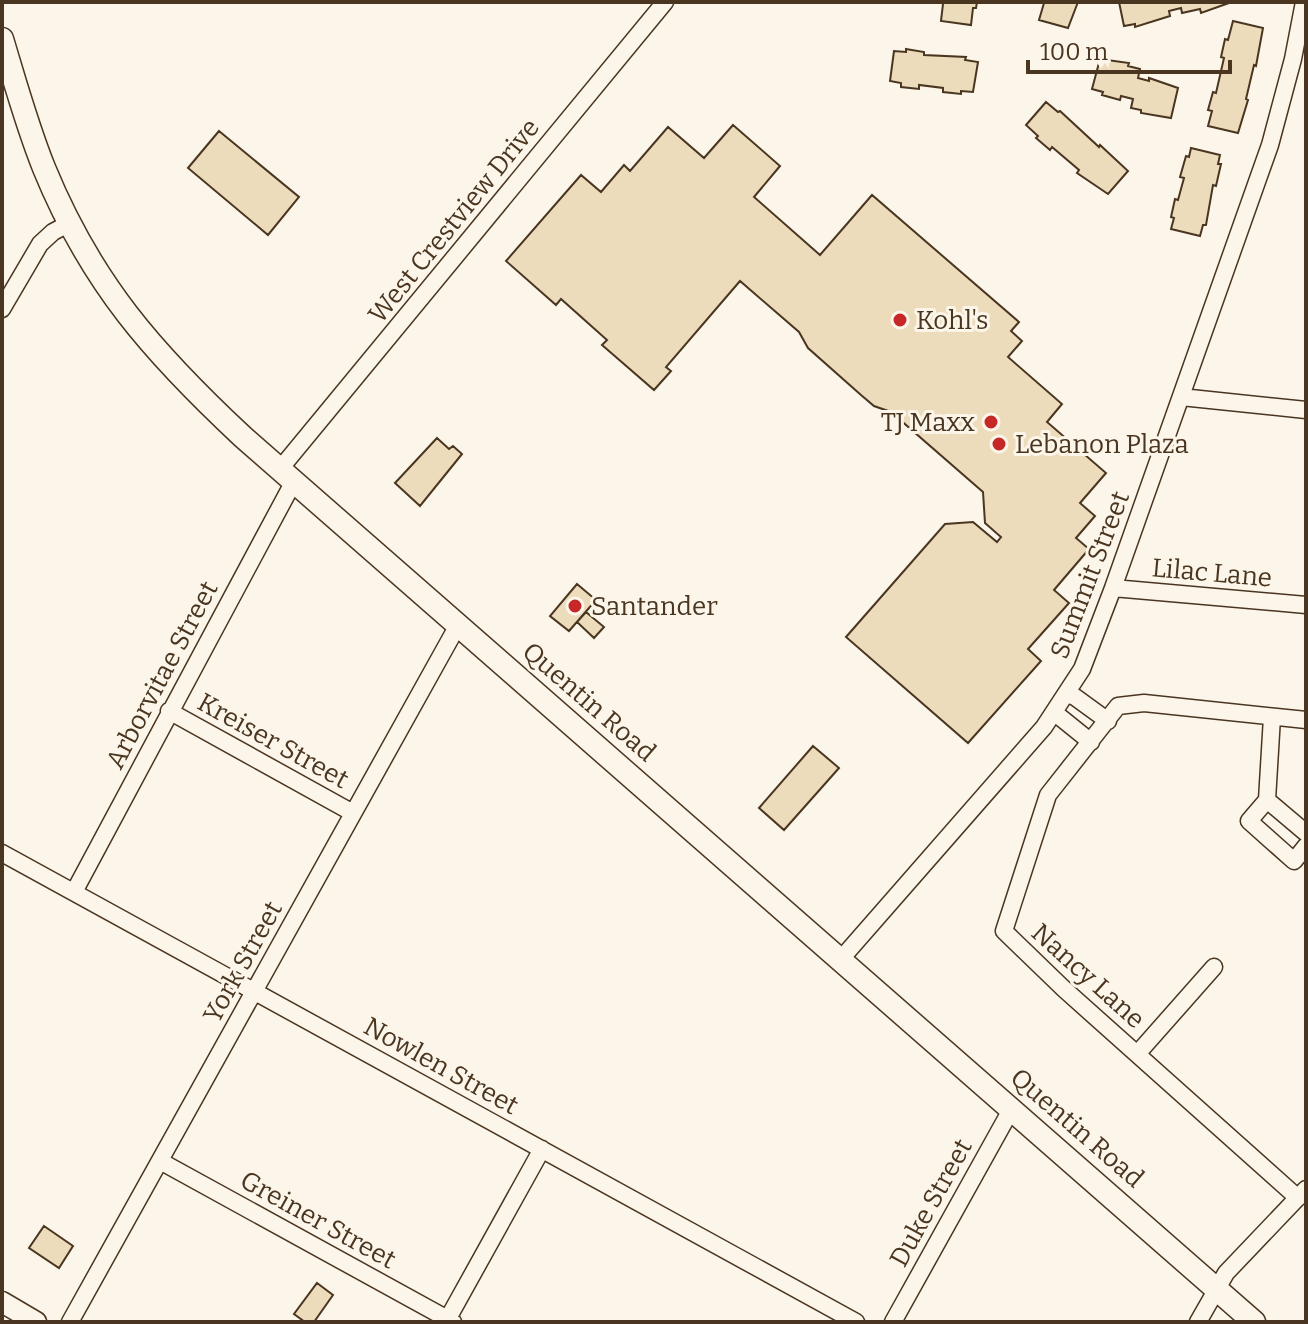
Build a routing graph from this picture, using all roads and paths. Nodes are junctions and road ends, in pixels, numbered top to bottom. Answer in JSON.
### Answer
{"nodes":[{"id":1,"x":665,"y":2,"type":"edge"},
{"id":2,"x":1304,"y":2,"type":"edge"},
{"id":3,"x":2,"y":39,"type":"edge"},
{"id":4,"x":70,"y":223,"type":"junction"},
{"id":5,"x":2,"y":309,"type":"edge"},
{"id":6,"x":1181,"y":397,"type":"junction"},
{"id":7,"x":1306,"y":410,"type":"edge"},
{"id":8,"x":287,"y":475,"type":"junction"},
{"id":9,"x":1113,"y":588,"type":"junction"},
{"id":10,"x":1306,"y":605,"type":"edge"},
{"id":11,"x":458,"y":625,"type":"junction"},
{"id":12,"x":1067,"y":694,"type":"junction"},
{"id":13,"x":169,"y":711,"type":"junction"},
{"id":14,"x":1055,"y":713,"type":"junction"},
{"id":15,"x":1272,"y":717,"type":"junction"},
{"id":16,"x":1306,"y":720,"type":"edge"},
{"id":17,"x":1108,"y":721,"type":"junction"},
{"id":18,"x":1091,"y":742,"type":"junction"},
{"id":19,"x":1267,"y":800,"type":"junction"},
{"id":20,"x":353,"y":813,"type":"junction"},
{"id":21,"x":1306,"y":833,"type":"edge"},
{"id":22,"x":1306,"y":846,"type":"edge"},
{"id":23,"x":2,"y":853,"type":"edge"},
{"id":24,"x":74,"y":892,"type":"junction"},
{"id":25,"x":841,"y":959,"type":"junction"},
{"id":26,"x":1214,"y":967,"type":"dead end"},
{"id":27,"x":254,"y":991,"type":"junction"},
{"id":28,"x":1138,"y":1053,"type":"junction"},
{"id":29,"x":1012,"y":1108,"type":"junction"},
{"id":30,"x":542,"y":1149,"type":"junction"},
{"id":31,"x":160,"y":1161,"type":"junction"},
{"id":32,"x":1302,"y":1193,"type":"edge"},
{"id":33,"x":1217,"y":1288,"type":"junction"},
{"id":34,"x":2,"y":1302,"type":"edge"},
{"id":35,"x":449,"y":1321,"type":"edge"},
{"id":36,"x":36,"y":1322,"type":"edge"},
{"id":37,"x":70,"y":1322,"type":"edge"},
{"id":38,"x":856,"y":1322,"type":"edge"},
{"id":39,"x":893,"y":1322,"type":"edge"},
{"id":40,"x":1198,"y":1322,"type":"edge"},
{"id":41,"x":1254,"y":1322,"type":"edge"}],
"edges":[{"from":1,"to":8,"type":"street","name":"West Crestview Drive"},
{"from":2,"to":6,"type":"street","name":"Summit Street"},
{"from":3,"to":4,"type":"highway","name":"Quentin Road"},
{"from":4,"to":5,"type":"street"},
{"from":4,"to":8,"type":"highway","name":"Quentin Road"},
{"from":6,"to":7,"type":"street"},
{"from":6,"to":9,"type":"street","name":"Summit Street"},
{"from":8,"to":11,"type":"highway","name":"Quentin Road"},
{"from":8,"to":13,"type":"street","name":"Arborvitae Street"},
{"from":9,"to":10,"type":"street","name":"Lilac Lane"},
{"from":9,"to":12,"type":"street","name":"Summit Street"},
{"from":11,"to":20,"type":"street","name":"York Street"},
{"from":11,"to":25,"type":"highway","name":"Quentin Road"},
{"from":12,"to":14,"type":"street","name":"Summit Street"},
{"from":12,"to":17,"type":"street"},
{"from":13,"to":20,"type":"street","name":"Kreiser Street"},
{"from":13,"to":24,"type":"street","name":"Arborvitae Street"},
{"from":14,"to":18,"type":"street"},
{"from":14,"to":25,"type":"street","name":"Summit Street"},
{"from":15,"to":16,"type":"street"},
{"from":15,"to":17,"type":"street"},
{"from":15,"to":19,"type":"street"},
{"from":17,"to":18,"type":"street"},
{"from":18,"to":28,"type":"street","name":"Nancy Lane"},
{"from":19,"to":21,"type":"street"},
{"from":19,"to":22,"type":"street"},
{"from":20,"to":27,"type":"street","name":"York Street"},
{"from":23,"to":24,"type":"street","name":"Nowlen Street"},
{"from":24,"to":27,"type":"street","name":"Nowlen Street"},
{"from":25,"to":29,"type":"highway","name":"Quentin Road"},
{"from":26,"to":28,"type":"street"},
{"from":27,"to":30,"type":"street","name":"Nowlen Street"},
{"from":27,"to":31,"type":"street","name":"York Street"},
{"from":28,"to":32,"type":"street","name":"Nancy Lane"},
{"from":29,"to":33,"type":"highway","name":"Quentin Road"},
{"from":29,"to":39,"type":"street","name":"Duke Street"},
{"from":30,"to":35,"type":"street"},
{"from":30,"to":38,"type":"street","name":"Nowlen Street"},
{"from":31,"to":35,"type":"street","name":"Greiner Street"},
{"from":31,"to":37,"type":"street","name":"York Street"},
{"from":32,"to":33,"type":"street"},
{"from":33,"to":40,"type":"street"},
{"from":33,"to":41,"type":"highway","name":"Quentin Road"},
{"from":34,"to":36,"type":"main road"}]}
